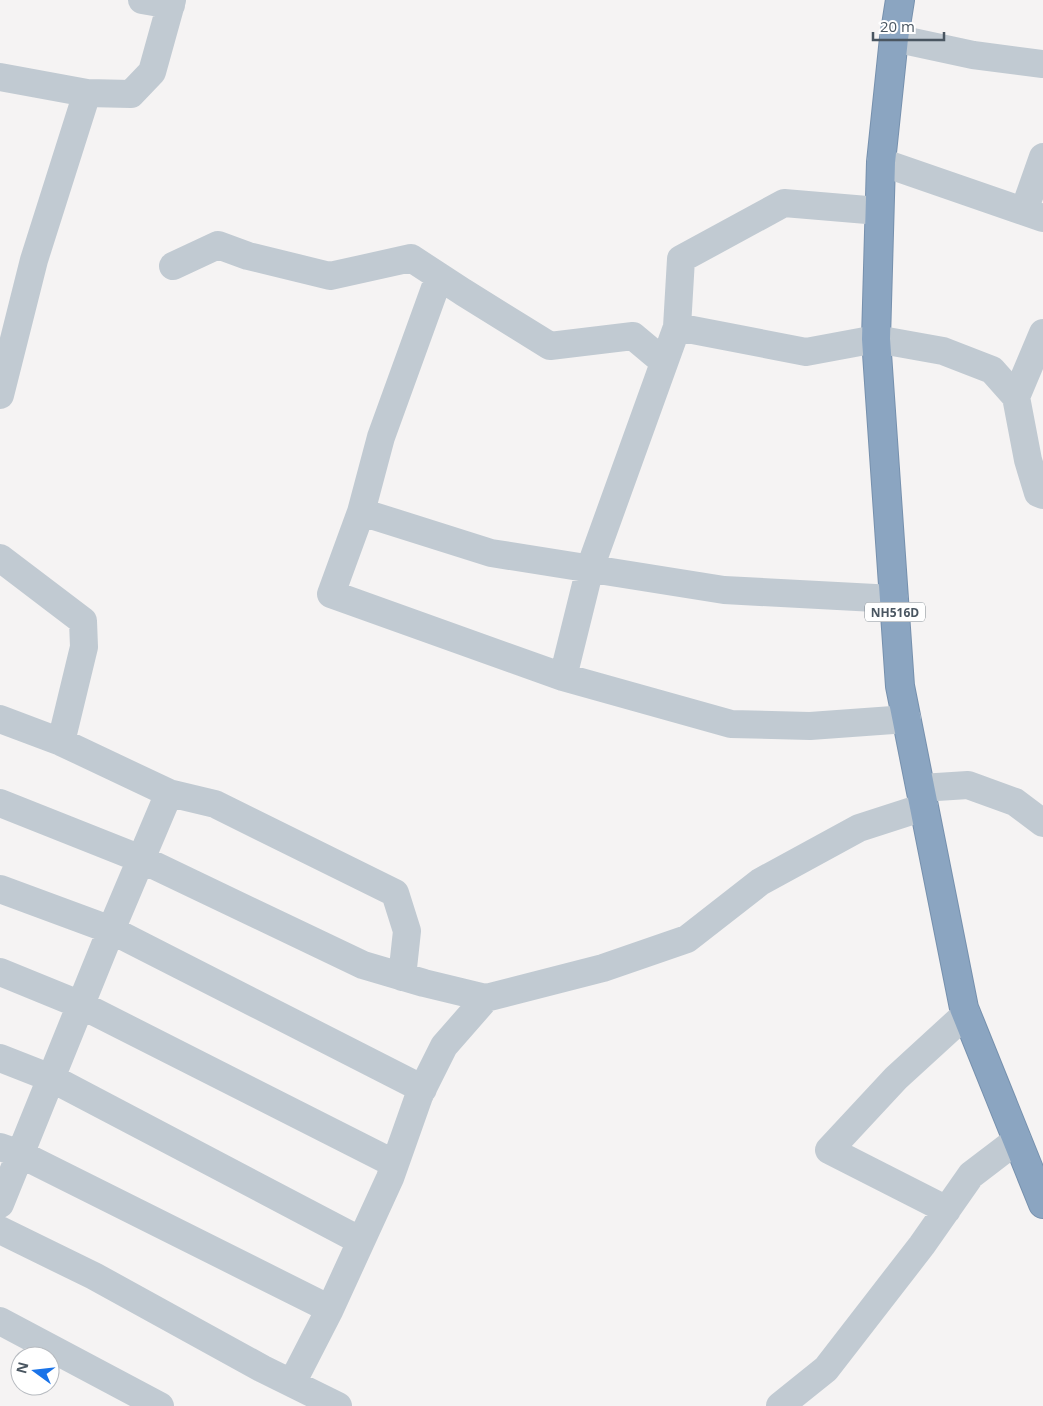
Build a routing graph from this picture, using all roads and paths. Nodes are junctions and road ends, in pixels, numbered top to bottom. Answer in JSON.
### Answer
{"nodes":[{"id":1,"x":142,"y":0,"type":"edge"},
{"id":2,"x":900,"y":0,"type":"edge"},
{"id":3,"x":172,"y":3,"type":"edge"},
{"id":4,"x":894,"y":38,"type":"junction"},
{"id":5,"x":1043,"y":64,"type":"edge"},
{"id":6,"x":0,"y":77,"type":"edge"},
{"id":7,"x":87,"y":93,"type":"junction"},
{"id":8,"x":1043,"y":157,"type":"edge"},
{"id":9,"x":881,"y":162,"type":"junction"},
{"id":10,"x":880,"y":211,"type":"junction"},
{"id":11,"x":1034,"y":214,"type":"edge"},
{"id":12,"x":173,"y":266,"type":"dead end"},
{"id":13,"x":439,"y":277,"type":"junction"},
{"id":14,"x":676,"y":327,"type":"junction"},
{"id":15,"x":1043,"y":334,"type":"edge"},
{"id":16,"x":876,"y":339,"type":"junction"},
{"id":17,"x":664,"y":362,"type":"junction"},
{"id":18,"x":2,"y":377,"type":"edge"},
{"id":19,"x":1016,"y":397,"type":"junction"},
{"id":20,"x":1043,"y":495,"type":"edge"},
{"id":21,"x":361,"y":512,"type":"junction"},
{"id":22,"x":0,"y":558,"type":"edge"},
{"id":23,"x":590,"y":568,"type":"junction"},
{"id":24,"x":894,"y":599,"type":"junction"},
{"id":25,"x":563,"y":677,"type":"junction"},
{"id":26,"x":0,"y":719,"type":"edge"},
{"id":27,"x":907,"y":719,"type":"junction"},
{"id":28,"x":61,"y":742,"type":"junction"},
{"id":29,"x":169,"y":793,"type":"junction"},
{"id":30,"x":922,"y":798,"type":"junction"},
{"id":31,"x":0,"y":803,"type":"edge"},
{"id":32,"x":1043,"y":823,"type":"edge"},
{"id":33,"x":141,"y":859,"type":"junction"},
{"id":34,"x":0,"y":889,"type":"edge"},
{"id":35,"x":111,"y":930,"type":"junction"},
{"id":36,"x":0,"y":972,"type":"edge"},
{"id":37,"x":402,"y":976,"type":"junction"},
{"id":38,"x":486,"y":998,"type":"junction"},
{"id":39,"x":80,"y":1005,"type":"junction"},
{"id":40,"x":966,"y":1014,"type":"junction"},
{"id":41,"x":0,"y":1058,"type":"edge"},
{"id":42,"x":51,"y":1078,"type":"junction"},
{"id":43,"x":423,"y":1089,"type":"junction"},
{"id":44,"x":1017,"y":1140,"type":"junction"},
{"id":45,"x":10,"y":1150,"type":"edge"},
{"id":46,"x":395,"y":1164,"type":"junction"},
{"id":47,"x":0,"y":1204,"type":"edge"},
{"id":48,"x":1043,"y":1204,"type":"edge"},
{"id":49,"x":947,"y":1210,"type":"junction"},
{"id":50,"x":0,"y":1230,"type":"edge"},
{"id":51,"x":362,"y":1241,"type":"junction"},
{"id":52,"x":330,"y":1309,"type":"junction"},
{"id":53,"x":0,"y":1321,"type":"edge"},
{"id":54,"x":292,"y":1383,"type":"junction"},
{"id":55,"x":160,"y":1406,"type":"edge"},
{"id":56,"x":338,"y":1406,"type":"edge"},
{"id":57,"x":780,"y":1406,"type":"edge"}],
"edges":[{"from":1,"to":3,"type":"street"},
{"from":2,"to":4,"type":"highway","number":"NH516D"},
{"from":3,"to":7,"type":"street"},
{"from":4,"to":5,"type":"street"},
{"from":4,"to":9,"type":"highway","number":"NH516D"},
{"from":6,"to":7,"type":"street"},
{"from":7,"to":18,"type":"street"},
{"from":8,"to":11,"type":"street"},
{"from":9,"to":10,"type":"highway","number":"NH516D"},
{"from":9,"to":11,"type":"street"},
{"from":10,"to":14,"type":"street"},
{"from":10,"to":16,"type":"highway","number":"NH516D"},
{"from":12,"to":13,"type":"street"},
{"from":13,"to":17,"type":"street"},
{"from":13,"to":21,"type":"street"},
{"from":14,"to":16,"type":"street"},
{"from":14,"to":17,"type":"street"},
{"from":15,"to":19,"type":"street"},
{"from":16,"to":19,"type":"street"},
{"from":16,"to":24,"type":"highway","number":"NH516D"},
{"from":17,"to":23,"type":"street"},
{"from":19,"to":20,"type":"street"},
{"from":21,"to":23,"type":"street"},
{"from":21,"to":25,"type":"street"},
{"from":22,"to":28,"type":"street"},
{"from":23,"to":24,"type":"street"},
{"from":23,"to":25,"type":"street"},
{"from":24,"to":27,"type":"highway","number":"NH516D"},
{"from":25,"to":27,"type":"street"},
{"from":26,"to":28,"type":"street"},
{"from":27,"to":30,"type":"highway","number":"NH516D"},
{"from":28,"to":29,"type":"street"},
{"from":29,"to":33,"type":"street"},
{"from":29,"to":37,"type":"street"},
{"from":30,"to":32,"type":"street"},
{"from":30,"to":38,"type":"street"},
{"from":30,"to":40,"type":"highway","number":"NH516D"},
{"from":31,"to":33,"type":"street"},
{"from":33,"to":35,"type":"street"},
{"from":33,"to":37,"type":"street"},
{"from":34,"to":35,"type":"street"},
{"from":35,"to":39,"type":"street"},
{"from":35,"to":43,"type":"street"},
{"from":36,"to":39,"type":"street"},
{"from":37,"to":38,"type":"street"},
{"from":38,"to":43,"type":"street"},
{"from":39,"to":42,"type":"street"},
{"from":39,"to":46,"type":"street"},
{"from":40,"to":44,"type":"highway","number":"NH516D"},
{"from":40,"to":49,"type":"street"},
{"from":41,"to":42,"type":"street"},
{"from":42,"to":45,"type":"street"},
{"from":42,"to":51,"type":"street"},
{"from":43,"to":46,"type":"street"},
{"from":44,"to":48,"type":"highway","number":"NH516D"},
{"from":44,"to":49,"type":"street"},
{"from":45,"to":47,"type":"street"},
{"from":45,"to":52,"type":"street"},
{"from":46,"to":51,"type":"street"},
{"from":49,"to":57,"type":"street"},
{"from":50,"to":54,"type":"street"},
{"from":51,"to":52,"type":"street"},
{"from":52,"to":54,"type":"street"},
{"from":53,"to":55,"type":"street"},
{"from":54,"to":56,"type":"street"}]}
